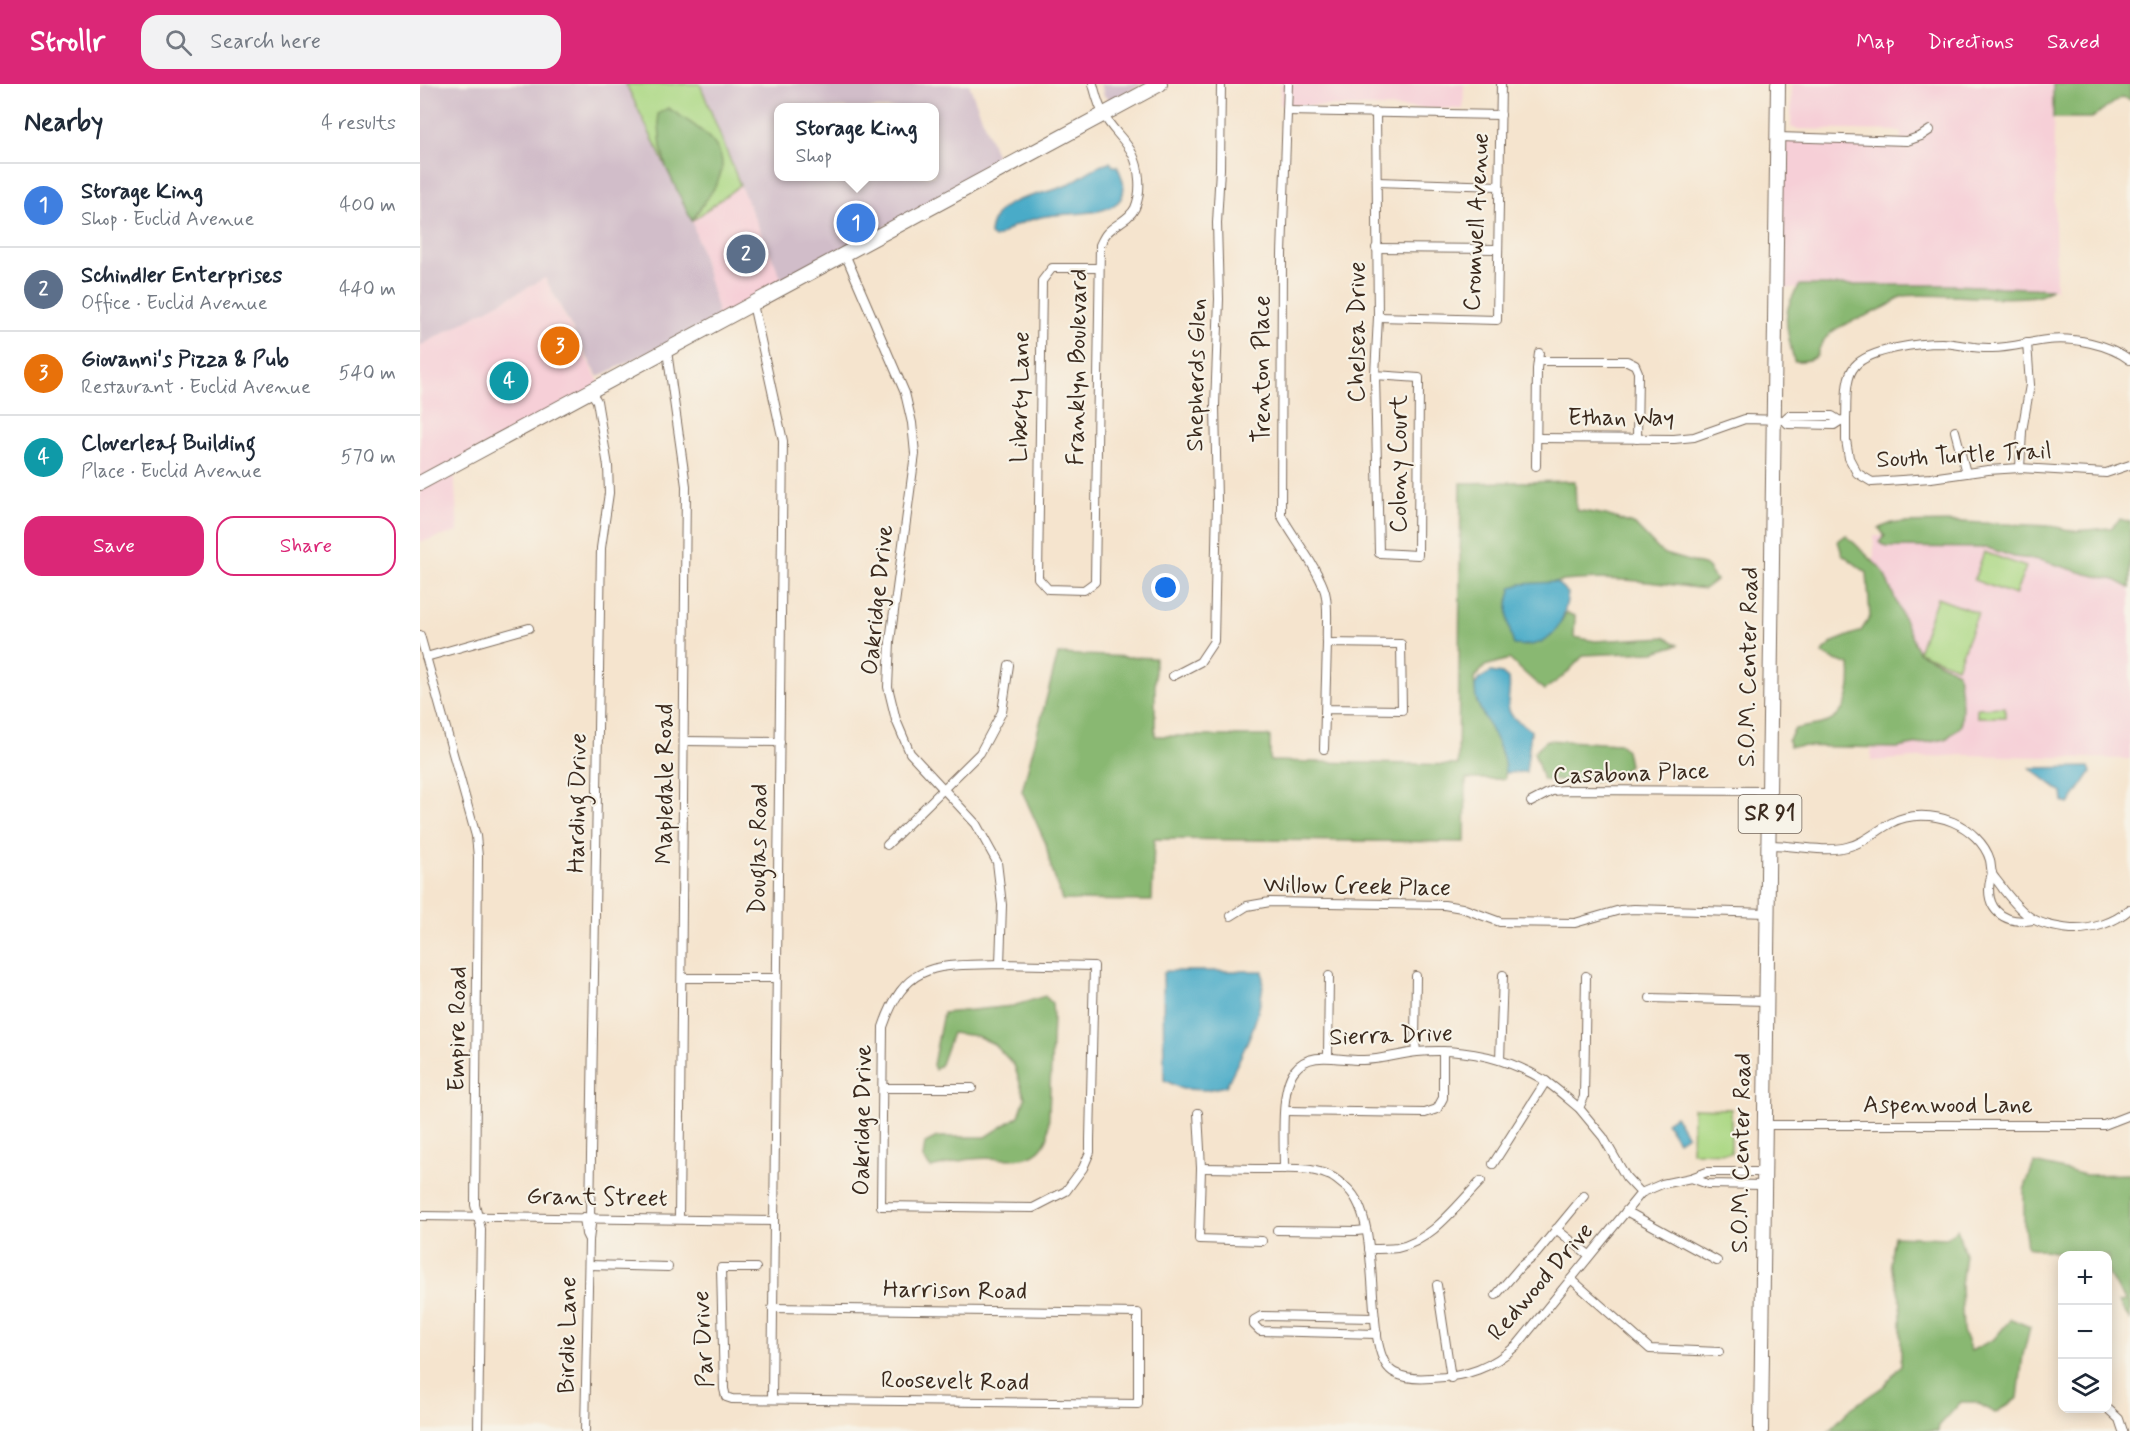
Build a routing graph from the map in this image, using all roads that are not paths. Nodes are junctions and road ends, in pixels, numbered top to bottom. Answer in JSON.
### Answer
{"nodes":[{"id":1,"x":1093,"y":84,"type":"edge"},
{"id":2,"x":1160,"y":84,"type":"edge"},
{"id":3,"x":1221,"y":84,"type":"edge"},
{"id":4,"x":1288,"y":84,"type":"edge"},
{"id":5,"x":1501,"y":84,"type":"edge"},
{"id":6,"x":1778,"y":84,"type":"edge"},
{"id":7,"x":1287,"y":111,"type":"junction"},
{"id":8,"x":1376,"y":112,"type":"junction"},
{"id":9,"x":1103,"y":114,"type":"junction"},
{"id":10,"x":1501,"y":115,"type":"junction"},
{"id":11,"x":1930,"y":130,"type":"dead end"},
{"id":12,"x":1778,"y":137,"type":"junction"},
{"id":13,"x":1377,"y":182,"type":"junction"},
{"id":14,"x":1499,"y":186,"type":"junction"},
{"id":15,"x":1376,"y":248,"type":"junction"},
{"id":16,"x":1498,"y":249,"type":"junction"},
{"id":17,"x":845,"y":254,"type":"junction"},
{"id":18,"x":1099,"y":268,"type":"junction"},
{"id":19,"x":753,"y":304,"type":"junction"},
{"id":20,"x":1378,"y":317,"type":"junction"},
{"id":21,"x":2027,"y":343,"type":"junction"},
{"id":22,"x":667,"y":351,"type":"junction"},
{"id":23,"x":2130,"y":360,"type":"edge"},
{"id":24,"x":1375,"y":375,"type":"junction"},
{"id":25,"x":591,"y":392,"type":"junction"},
{"id":26,"x":1779,"y":420,"type":"junction"},
{"id":27,"x":1843,"y":420,"type":"junction"},
{"id":28,"x":1954,"y":430,"type":"dead end"},
{"id":29,"x":1537,"y":438,"type":"junction"},
{"id":30,"x":1638,"y":439,"type":"junction"},
{"id":31,"x":2130,"y":465,"type":"edge"},
{"id":32,"x":1536,"y":466,"type":"dead end"},
{"id":33,"x":2020,"y":468,"type":"junction"},
{"id":34,"x":1966,"y":473,"type":"junction"},
{"id":35,"x":420,"y":483,"type":"edge"},
{"id":36,"x":1379,"y":553,"type":"joint"},
{"id":37,"x":1038,"y":578,"type":"joint"},
{"id":38,"x":529,"y":628,"type":"dead end"},
{"id":39,"x":420,"y":635,"type":"edge"},
{"id":40,"x":1327,"y":643,"type":"junction"},
{"id":41,"x":426,"y":657,"type":"junction"},
{"id":42,"x":1009,"y":665,"type":"dead end"},
{"id":43,"x":1173,"y":676,"type":"dead end"},
{"id":44,"x":1326,"y":709,"type":"junction"},
{"id":45,"x":685,"y":741,"type":"junction"},
{"id":46,"x":780,"y":742,"type":"junction"},
{"id":47,"x":1324,"y":749,"type":"dead end"},
{"id":48,"x":942,"y":789,"type":"junction"},
{"id":49,"x":1770,"y":791,"type":"junction"},
{"id":50,"x":1532,"y":802,"type":"dead end"},
{"id":51,"x":887,"y":845,"type":"dead end"},
{"id":52,"x":1769,"y":845,"type":"junction"},
{"id":53,"x":1992,"y":873,"type":"junction"},
{"id":54,"x":2130,"y":909,"type":"edge"},
{"id":55,"x":1768,"y":913,"type":"junction"},
{"id":56,"x":1231,"y":916,"type":"dead end"},
{"id":57,"x":2032,"y":920,"type":"junction"},
{"id":58,"x":1000,"y":964,"type":"junction"},
{"id":59,"x":1503,"y":975,"type":"dead end"},
{"id":60,"x":1329,"y":976,"type":"dead end"},
{"id":61,"x":1416,"y":976,"type":"dead end"},
{"id":62,"x":1586,"y":976,"type":"dead end"},
{"id":63,"x":683,"y":978,"type":"junction"},
{"id":64,"x":776,"y":978,"type":"junction"},
{"id":65,"x":1650,"y":998,"type":"dead end"},
{"id":66,"x":1767,"y":1001,"type":"junction"},
{"id":67,"x":1443,"y":1051,"type":"junction"},
{"id":68,"x":1416,"y":1052,"type":"junction"},
{"id":69,"x":1328,"y":1057,"type":"junction"},
{"id":70,"x":1500,"y":1060,"type":"junction"},
{"id":71,"x":1545,"y":1081,"type":"junction"},
{"id":72,"x":883,"y":1088,"type":"junction"},
{"id":73,"x":972,"y":1088,"type":"dead end"},
{"id":74,"x":1579,"y":1108,"type":"junction"},
{"id":75,"x":1285,"y":1111,"type":"junction"},
{"id":76,"x":1198,"y":1113,"type":"dead end"},
{"id":77,"x":2130,"y":1115,"type":"edge"},
{"id":78,"x":1764,"y":1125,"type":"junction"},
{"id":79,"x":1493,"y":1164,"type":"dead end"},
{"id":80,"x":1201,"y":1168,"type":"junction"},
{"id":81,"x":1284,"y":1169,"type":"junction"},
{"id":82,"x":1691,"y":1178,"type":"junction"},
{"id":83,"x":1764,"y":1179,"type":"junction"},
{"id":84,"x":1481,"y":1181,"type":"dead end"},
{"id":85,"x":1641,"y":1193,"type":"junction"},
{"id":86,"x":1584,"y":1196,"type":"dead end"},
{"id":87,"x":1626,"y":1211,"type":"junction"},
{"id":88,"x":420,"y":1216,"type":"edge"},
{"id":89,"x":479,"y":1217,"type":"junction"},
{"id":90,"x":589,"y":1217,"type":"junction"},
{"id":91,"x":679,"y":1219,"type":"junction"},
{"id":92,"x":774,"y":1221,"type":"junction"},
{"id":93,"x":1556,"y":1228,"type":"junction"},
{"id":94,"x":1278,"y":1230,"type":"dead end"},
{"id":95,"x":1366,"y":1230,"type":"junction"},
{"id":96,"x":1262,"y":1241,"type":"dead end"},
{"id":97,"x":1369,"y":1250,"type":"junction"},
{"id":98,"x":1589,"y":1256,"type":"junction"},
{"id":99,"x":1717,"y":1261,"type":"dead end"},
{"id":100,"x":588,"y":1265,"type":"junction"},
{"id":101,"x":668,"y":1267,"type":"dead end"},
{"id":102,"x":756,"y":1268,"type":"dead end"},
{"id":103,"x":1570,"y":1279,"type":"junction"},
{"id":104,"x":1437,"y":1285,"type":"dead end"},
{"id":105,"x":1496,"y":1295,"type":"dead end"},
{"id":106,"x":772,"y":1308,"type":"junction"},
{"id":107,"x":1376,"y":1318,"type":"junction"},
{"id":108,"x":1377,"y":1334,"type":"junction"},
{"id":109,"x":1719,"y":1352,"type":"dead end"},
{"id":110,"x":1451,"y":1378,"type":"junction"},
{"id":111,"x":772,"y":1398,"type":"junction"},
{"id":112,"x":1138,"y":1404,"type":"joint"},
{"id":113,"x":2112,"y":1412,"type":"edge"},
{"id":114,"x":478,"y":1431,"type":"edge"},
{"id":115,"x":585,"y":1431,"type":"edge"},
{"id":116,"x":1761,"y":1431,"type":"edge"},
{"id":117,"x":2123,"y":1431,"type":"edge"}],
"edges":[{"from":1,"to":9,"type":"street","name":"Franklyn Boulevard"},
{"from":2,"to":9,"type":"main road"},
{"from":3,"to":43,"type":"street","name":"Shepherds Glen"},
{"from":4,"to":7,"type":"street","name":"Trenton Place"},
{"from":5,"to":10,"type":"street","name":"Cromwell Avenue"},
{"from":6,"to":12,"type":"main road","name":"S.O.M. Center Road","number":"SR 91"},
{"from":7,"to":8,"type":"street"},
{"from":7,"to":40,"type":"street","name":"Trenton Place"},
{"from":8,"to":10,"type":"street"},
{"from":8,"to":13,"type":"street","name":"Chelsea Drive"},
{"from":9,"to":17,"type":"main road"},
{"from":9,"to":18,"type":"street","name":"Franklyn Boulevard"},
{"from":10,"to":14,"type":"street","name":"Cromwell Avenue"},
{"from":11,"to":12,"type":"street"},
{"from":12,"to":26,"type":"main road","name":"S.O.M. Center Road","number":"SR 91"},
{"from":13,"to":14,"type":"street"},
{"from":13,"to":15,"type":"street","name":"Chelsea Drive"},
{"from":14,"to":16,"type":"street","name":"Cromwell Avenue"},
{"from":15,"to":16,"type":"street"},
{"from":15,"to":20,"type":"street","name":"Chelsea Drive"},
{"from":16,"to":20,"type":"street","name":"Cromwell Avenue"},
{"from":17,"to":19,"type":"main road"},
{"from":17,"to":48,"type":"street","name":"Oakridge Drive"},
{"from":18,"to":37,"type":"street","name":"Liberty Lane"},
{"from":18,"to":37,"type":"street","name":"Franklyn Boulevard"},
{"from":19,"to":22,"type":"main road"},
{"from":19,"to":46,"type":"street","name":"Douglas Road"},
{"from":20,"to":24,"type":"street","name":"Chelsea Drive"},
{"from":21,"to":23,"type":"street"},
{"from":21,"to":27,"type":"street"},
{"from":21,"to":33,"type":"street"},
{"from":22,"to":25,"type":"main road"},
{"from":22,"to":45,"type":"street","name":"Mapledale Road"},
{"from":24,"to":36,"type":"street","name":"Chelsea Drive"},
{"from":24,"to":36,"type":"street","name":"Colony Court"},
{"from":25,"to":35,"type":"main road"},
{"from":25,"to":90,"type":"street","name":"Harding Drive"},
{"from":26,"to":27,"type":"street","name":"Ethan Way"},
{"from":26,"to":30,"type":"street","name":"Ethan Way"},
{"from":26,"to":49,"type":"main road","name":"S.O.M. Center Road","number":"SR 91"},
{"from":27,"to":34,"type":"street","name":"South Turtle Trail"},
{"from":28,"to":34,"type":"street"},
{"from":29,"to":30,"type":"street","name":"Ethan Way"},
{"from":29,"to":30,"type":"street","name":"Ethan Way"},
{"from":29,"to":32,"type":"street","name":"Ethan Way"},
{"from":31,"to":33,"type":"street","name":"South Turtle Trail"},
{"from":33,"to":34,"type":"street","name":"South Turtle Trail"},
{"from":38,"to":41,"type":"street"},
{"from":39,"to":41,"type":"street","name":"Empire Road"},
{"from":40,"to":44,"type":"street","name":"Trenton Place"},
{"from":40,"to":44,"type":"street"},
{"from":41,"to":89,"type":"street","name":"Empire Road"},
{"from":42,"to":48,"type":"street"},
{"from":44,"to":47,"type":"street","name":"Trenton Place"},
{"from":45,"to":46,"type":"street"},
{"from":45,"to":63,"type":"street","name":"Mapledale Road"},
{"from":46,"to":64,"type":"street","name":"Douglas Road"},
{"from":48,"to":51,"type":"street"},
{"from":48,"to":58,"type":"street","name":"Oakridge Drive"},
{"from":49,"to":50,"type":"street","name":"Casabona Place"},
{"from":49,"to":52,"type":"main road","name":"S.O.M. Center Road","number":"SR 91"},
{"from":52,"to":53,"type":"street"},
{"from":52,"to":55,"type":"main road","name":"S.O.M. Center Road","number":"SR 91"},
{"from":53,"to":57,"type":"street"},
{"from":53,"to":57,"type":"street"},
{"from":54,"to":57,"type":"street"},
{"from":55,"to":56,"type":"street","name":"Willow Creek Place"},
{"from":55,"to":66,"type":"main road","name":"S.O.M. Center Road","number":"SR 91"},
{"from":58,"to":72,"type":"street","name":"Oakridge Drive"},
{"from":58,"to":72,"type":"street","name":"Oakridge Drive"},
{"from":59,"to":70,"type":"street"},
{"from":60,"to":69,"type":"street"},
{"from":61,"to":68,"type":"street"},
{"from":62,"to":74,"type":"street"},
{"from":63,"to":64,"type":"street"},
{"from":63,"to":91,"type":"street","name":"Mapledale Road"},
{"from":64,"to":92,"type":"street","name":"Douglas Road"},
{"from":65,"to":66,"type":"street"},
{"from":66,"to":78,"type":"main road","name":"S.O.M. Center Road","number":"SR 91"},
{"from":67,"to":68,"type":"street","name":"Sierra Drive"},
{"from":67,"to":70,"type":"street","name":"Sierra Drive"},
{"from":67,"to":75,"type":"street"},
{"from":68,"to":69,"type":"street","name":"Sierra Drive"},
{"from":69,"to":75,"type":"street","name":"Sierra Drive"},
{"from":70,"to":71,"type":"street","name":"Sierra Drive"},
{"from":71,"to":74,"type":"street","name":"Sierra Drive"},
{"from":71,"to":79,"type":"street"},
{"from":72,"to":73,"type":"street"},
{"from":74,"to":85,"type":"street","name":"Sierra Drive"},
{"from":75,"to":81,"type":"street","name":"Sierra Drive"},
{"from":76,"to":80,"type":"street"},
{"from":77,"to":78,"type":"street","name":"Aspenwood Lane"},
{"from":78,"to":83,"type":"main road","name":"S.O.M. Center Road","number":"SR 91"},
{"from":80,"to":81,"type":"street"},
{"from":80,"to":96,"type":"street"},
{"from":81,"to":95,"type":"street"},
{"from":82,"to":83,"type":"street","name":"Redwood Drive"},
{"from":82,"to":83,"type":"street","name":"Redwood Drive"},
{"from":82,"to":85,"type":"street","name":"Redwood Drive"},
{"from":83,"to":116,"type":"main road","name":"S.O.M. Center Road","number":"SR 91"},
{"from":84,"to":97,"type":"street"},
{"from":85,"to":87,"type":"street","name":"Redwood Drive"},
{"from":86,"to":93,"type":"street"},
{"from":87,"to":98,"type":"street","name":"Redwood Drive"},
{"from":87,"to":99,"type":"street"},
{"from":88,"to":89,"type":"street","name":"Grant Street"},
{"from":89,"to":90,"type":"street","name":"Grant Street"},
{"from":89,"to":114,"type":"street","name":"Empire Road"},
{"from":90,"to":91,"type":"street","name":"Grant Street"},
{"from":90,"to":100,"type":"street","name":"Birdie Lane"},
{"from":91,"to":92,"type":"street","name":"Grant Street"},
{"from":92,"to":106,"type":"street","name":"Douglas Road"},
{"from":93,"to":98,"type":"street"},
{"from":93,"to":105,"type":"street"},
{"from":94,"to":95,"type":"street"},
{"from":95,"to":97,"type":"street"},
{"from":97,"to":107,"type":"street"},
{"from":98,"to":103,"type":"street","name":"Redwood Drive"},
{"from":100,"to":101,"type":"street"},
{"from":100,"to":115,"type":"street","name":"Birdie Lane"},
{"from":102,"to":111,"type":"street","name":"Par Drive"},
{"from":103,"to":109,"type":"street"},
{"from":103,"to":110,"type":"street","name":"Redwood Drive"},
{"from":104,"to":110,"type":"street"},
{"from":106,"to":111,"type":"street","name":"Douglas Road"},
{"from":106,"to":112,"type":"street","name":"Harrison Road"},
{"from":107,"to":108,"type":"street","name":"Redwood Drive"},
{"from":107,"to":108,"type":"street"},
{"from":108,"to":110,"type":"street","name":"Redwood Drive"},
{"from":111,"to":112,"type":"street","name":"Roosevelt Road"},
{"from":113,"to":117,"type":"street"}]}
